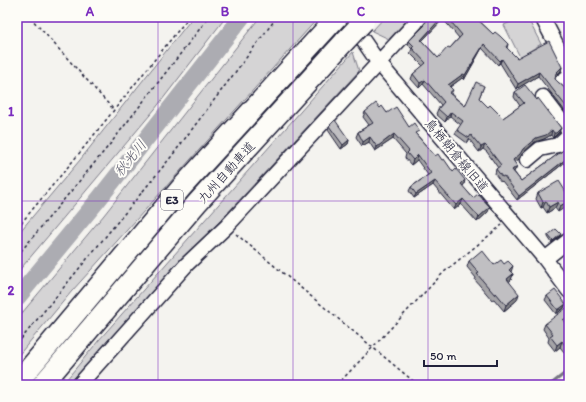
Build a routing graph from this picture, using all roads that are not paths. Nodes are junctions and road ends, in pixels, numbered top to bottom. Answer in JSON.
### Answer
{"nodes":[{"id":1,"x":421,"y":17,"type":"edge"},
{"id":2,"x":542,"y":17,"type":"edge"},
{"id":3,"x":349,"y":19,"type":"edge"},
{"id":4,"x":378,"y":62,"type":"junction"},
{"id":5,"x":569,"y":69,"type":"edge"},
{"id":6,"x":569,"y":76,"type":"edge"},
{"id":7,"x":569,"y":88,"type":"edge"},
{"id":8,"x":543,"y":97,"type":"dead end"},
{"id":9,"x":568,"y":127,"type":"edge"},
{"id":10,"x":527,"y":160,"type":"dead end"},
{"id":11,"x":569,"y":240,"type":"edge"},
{"id":12,"x":545,"y":259,"type":"junction"},
{"id":13,"x":569,"y":291,"type":"edge"},
{"id":14,"x":17,"y":383,"type":"edge"},
{"id":15,"x":42,"y":385,"type":"edge"},
{"id":16,"x":79,"y":385,"type":"edge"}],
"edges":[{"from":1,"to":4,"type":"street"},
{"from":2,"to":5,"type":"street"},
{"from":3,"to":4,"type":"street","name":"鳥栖朝倉線旧道"},
{"from":3,"to":14,"type":"highway","name":"九州自動車道","number":"E3"},
{"from":3,"to":15,"type":"highway","name":"九州自動車道","number":"E3","bridge":true},
{"from":4,"to":12,"type":"street","name":"鳥栖朝倉線旧道"},
{"from":4,"to":16,"type":"street"},
{"from":6,"to":7,"type":"street"},
{"from":8,"to":9,"type":"street"},
{"from":9,"to":10,"type":"street"},
{"from":11,"to":12,"type":"street"},
{"from":12,"to":13,"type":"street","name":"鳥栖朝倉線旧道"}]}
